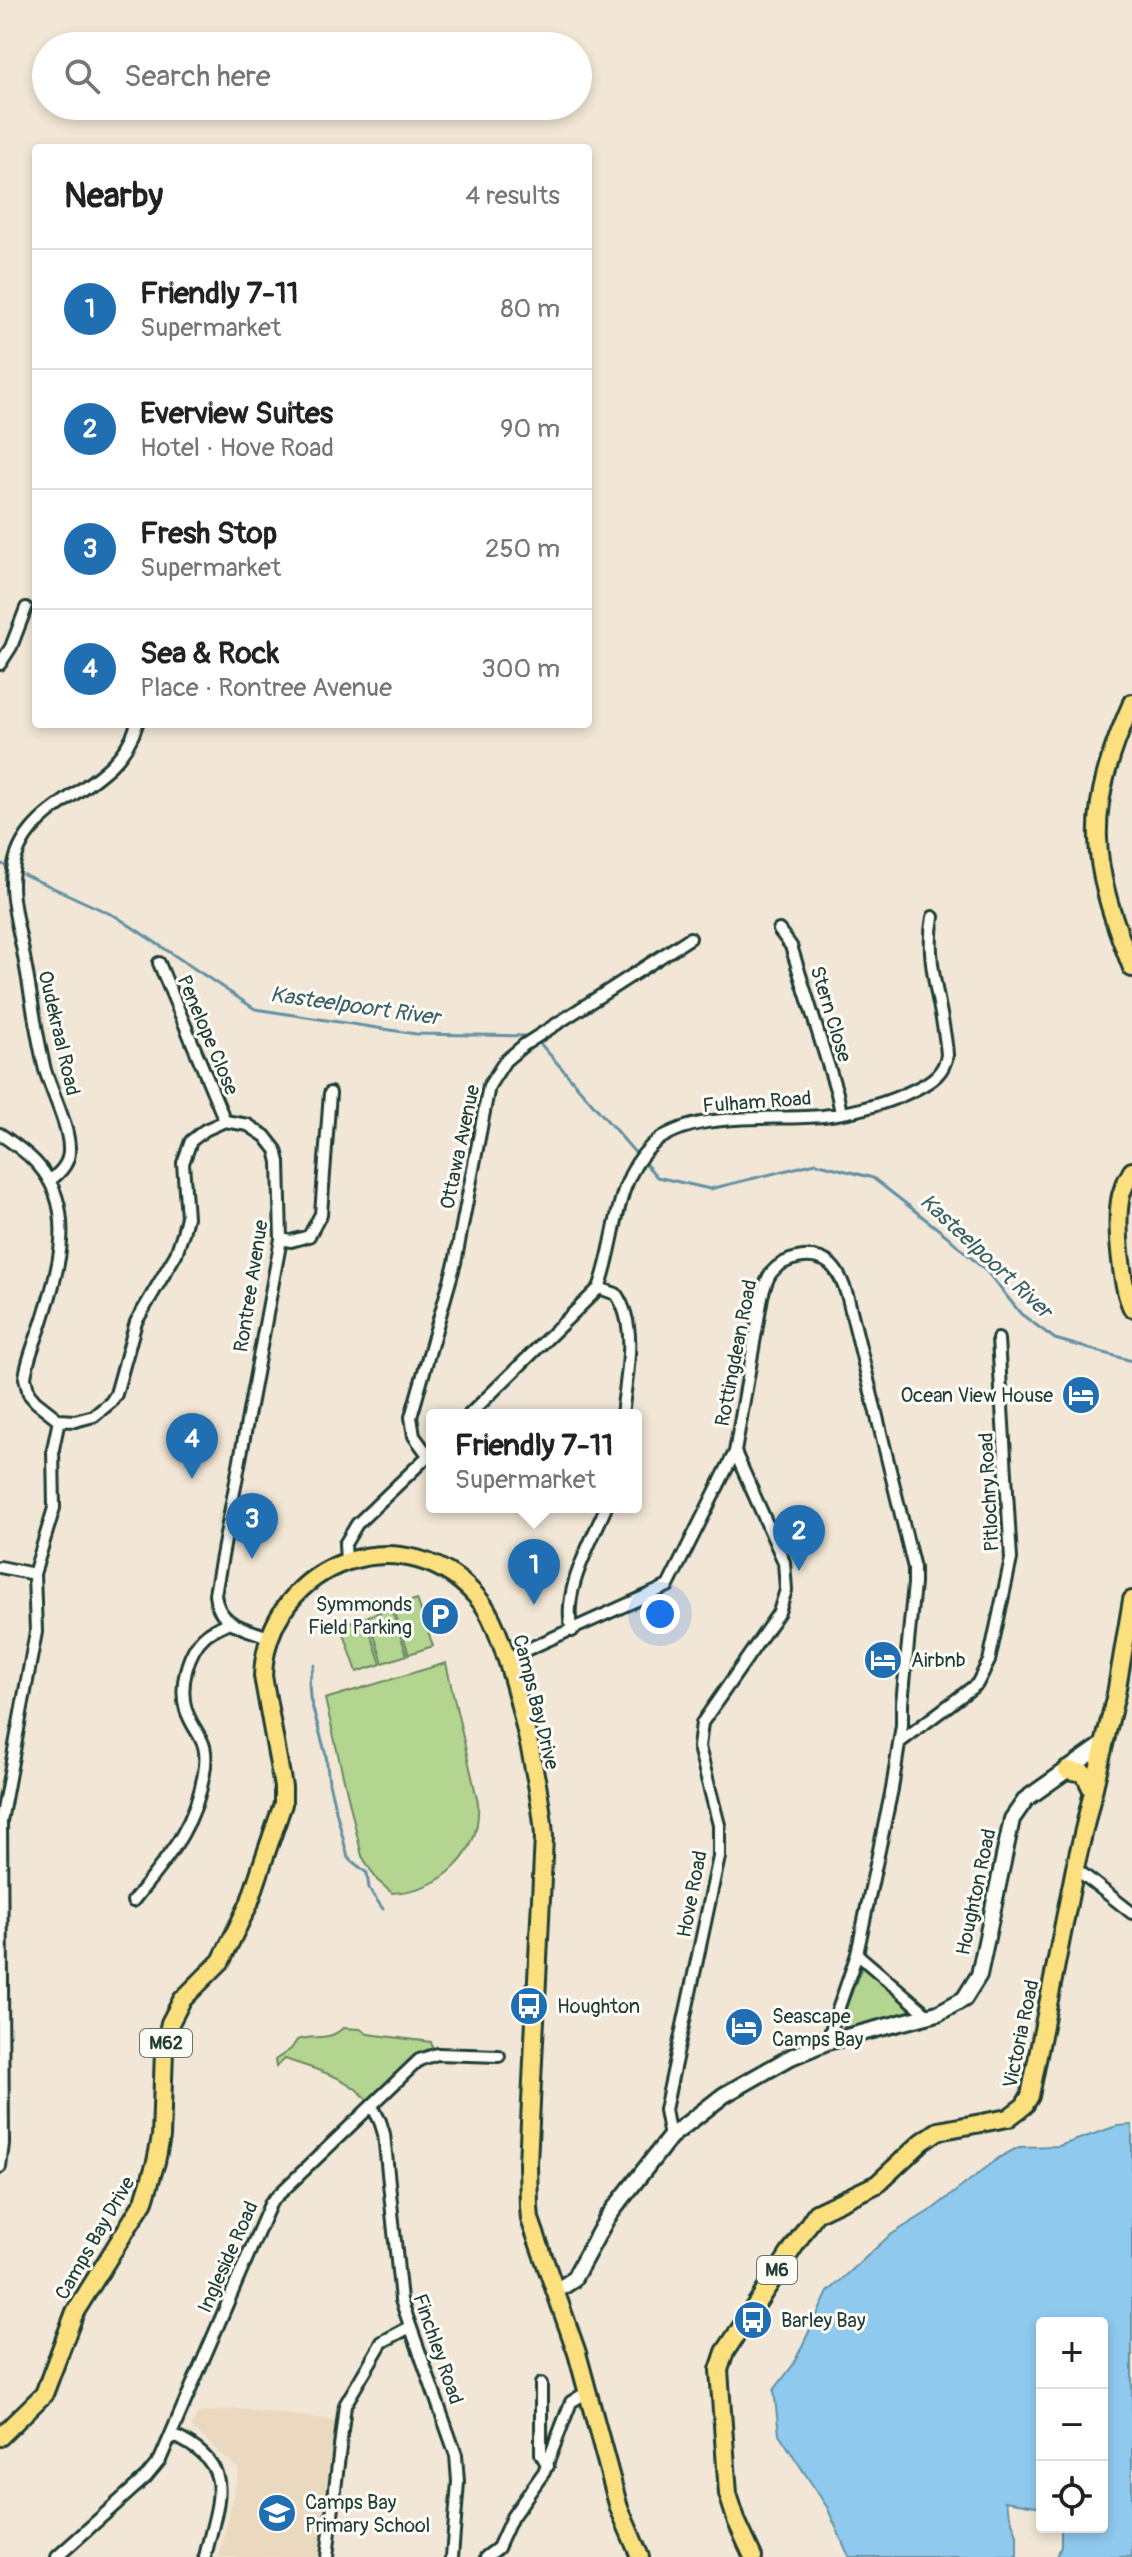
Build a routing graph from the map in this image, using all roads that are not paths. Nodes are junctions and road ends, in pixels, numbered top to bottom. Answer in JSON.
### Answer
{"nodes":[{"id":1,"x":26,"y":608,"type":"dead end"},
{"id":2,"x":0,"y":664,"type":"edge"},
{"id":3,"x":1132,"y":703,"type":"edge"},
{"id":4,"x":135,"y":728,"type":"edge"},
{"id":5,"x":933,"y":917,"type":"dead end"},
{"id":6,"x":779,"y":930,"type":"dead end"},
{"id":7,"x":690,"y":938,"type":"dead end"},
{"id":8,"x":159,"y":963,"type":"dead end"},
{"id":9,"x":1132,"y":968,"type":"edge"},
{"id":10,"x":330,"y":1093,"type":"dead end"},
{"id":11,"x":841,"y":1113,"type":"junction"},
{"id":12,"x":225,"y":1121,"type":"junction"},
{"id":13,"x":0,"y":1134,"type":"edge"},
{"id":14,"x":1132,"y":1171,"type":"edge"},
{"id":15,"x":49,"y":1181,"type":"junction"},
{"id":16,"x":281,"y":1239,"type":"junction"},
{"id":17,"x":599,"y":1288,"type":"junction"},
{"id":18,"x":1132,"y":1308,"type":"edge"},
{"id":19,"x":998,"y":1339,"type":"dead end"},
{"id":20,"x":475,"y":1409,"type":"edge"},
{"id":21,"x":623,"y":1409,"type":"edge"},
{"id":22,"x":59,"y":1420,"type":"junction"},
{"id":23,"x":426,"y":1449,"type":"edge"},
{"id":24,"x":735,"y":1452,"type":"junction"},
{"id":25,"x":426,"y":1457,"type":"edge"},
{"id":26,"x":604,"y":1513,"type":"edge"},
{"id":27,"x":346,"y":1561,"type":"junction"},
{"id":28,"x":0,"y":1567,"type":"edge"},
{"id":29,"x":34,"y":1574,"type":"junction"},
{"id":30,"x":1132,"y":1600,"type":"edge"},
{"id":31,"x":227,"y":1623,"type":"junction"},
{"id":32,"x":572,"y":1631,"type":"junction"},
{"id":33,"x":269,"y":1637,"type":"junction"},
{"id":34,"x":506,"y":1659,"type":"junction"},
{"id":35,"x":900,"y":1742,"type":"junction"},
{"id":36,"x":1104,"y":1744,"type":"junction"},
{"id":37,"x":1067,"y":1770,"type":"junction"},
{"id":38,"x":1093,"y":1792,"type":"junction"},
{"id":39,"x":1075,"y":1868,"type":"junction"},
{"id":40,"x":133,"y":1901,"type":"dead end"},
{"id":41,"x":1132,"y":1913,"type":"edge"},
{"id":42,"x":857,"y":1954,"type":"junction"},
{"id":43,"x":928,"y":2015,"type":"junction"},
{"id":44,"x":827,"y":2042,"type":"junction"},
{"id":45,"x":499,"y":2056,"type":"dead end"},
{"id":46,"x":372,"y":2106,"type":"junction"},
{"id":47,"x":670,"y":2137,"type":"junction"},
{"id":48,"x":0,"y":2167,"type":"edge"},
{"id":49,"x":556,"y":2291,"type":"junction"},
{"id":50,"x":410,"y":2327,"type":"junction"},
{"id":51,"x":541,"y":2384,"type":"dead end"},
{"id":52,"x":587,"y":2392,"type":"junction"},
{"id":53,"x":172,"y":2435,"type":"junction"},
{"id":54,"x":0,"y":2437,"type":"edge"},
{"id":55,"x":548,"y":2466,"type":"junction"},
{"id":56,"x":493,"y":2555,"type":"edge"},
{"id":57,"x":57,"y":2557,"type":"edge"},
{"id":58,"x":205,"y":2557,"type":"edge"},
{"id":59,"x":327,"y":2557,"type":"edge"},
{"id":60,"x":452,"y":2557,"type":"edge"},
{"id":61,"x":640,"y":2557,"type":"edge"},
{"id":62,"x":753,"y":2557,"type":"edge"}],
"edges":[{"from":1,"to":2,"type":"street"},
{"from":3,"to":9,"type":"main road"},
{"from":4,"to":15,"type":"street","name":"Oudekraal Road"},
{"from":5,"to":11,"type":"street","name":"Fulham Road"},
{"from":6,"to":11,"type":"street","name":"Stern Close"},
{"from":7,"to":23,"type":"street","name":"Ottawa Avenue"},
{"from":8,"to":12,"type":"street","name":"Penelope Close"},
{"from":10,"to":16,"type":"street"},
{"from":11,"to":17,"type":"street","name":"Fulham Road"},
{"from":12,"to":16,"type":"street","name":"Rontree Avenue"},
{"from":12,"to":22,"type":"street"},
{"from":13,"to":15,"type":"street"},
{"from":14,"to":18,"type":"main road"},
{"from":15,"to":22,"type":"street"},
{"from":16,"to":31,"type":"street","name":"Rontree Avenue"},
{"from":17,"to":20,"type":"street","name":"Fulham Road"},
{"from":17,"to":21,"type":"street"},
{"from":19,"to":35,"type":"street","name":"Pitlochry Road"},
{"from":22,"to":29,"type":"street"},
{"from":24,"to":32,"type":"street","name":"Rottingdean Road"},
{"from":24,"to":35,"type":"street","name":"Rottingdean Road"},
{"from":24,"to":47,"type":"street","name":"Hove Road"},
{"from":25,"to":27,"type":"street"},
{"from":26,"to":32,"type":"street"},
{"from":27,"to":33,"type":"main road","name":"Camps Bay Drive","number":"M62"},
{"from":27,"to":34,"type":"main road","name":"Camps Bay Drive","number":"M62"},
{"from":28,"to":29,"type":"street"},
{"from":29,"to":48,"type":"street"},
{"from":30,"to":36,"type":"main road","name":"Victoria Road","number":"M6"},
{"from":31,"to":33,"type":"street"},
{"from":31,"to":40,"type":"street"},
{"from":32,"to":34,"type":"street","name":"Rottingdean Road"},
{"from":33,"to":54,"type":"main road","name":"Camps Bay Drive","number":"M62"},
{"from":34,"to":49,"type":"main road","name":"Camps Bay Drive","number":"M62"},
{"from":35,"to":42,"type":"street","name":"Rottingdean Road"},
{"from":36,"to":37,"type":"street","name":"Houghton Road"},
{"from":36,"to":38,"type":"main road","name":"Victoria Road","number":"M6"},
{"from":37,"to":38,"type":"main road"},
{"from":37,"to":43,"type":"street","name":"Houghton Road"},
{"from":38,"to":39,"type":"main road","name":"Victoria Road","number":"M6"},
{"from":39,"to":41,"type":"street"},
{"from":39,"to":62,"type":"main road","name":"Victoria Road","number":"M6"},
{"from":42,"to":43,"type":"street"},
{"from":42,"to":44,"type":"street","name":"Rottingdean Road"},
{"from":43,"to":44,"type":"street","name":"Houghton Road"},
{"from":44,"to":47,"type":"street","name":"Houghton Road"},
{"from":45,"to":46,"type":"street","name":"Ingleside Road"},
{"from":46,"to":50,"type":"street","name":"Finchley Road"},
{"from":46,"to":53,"type":"street","name":"Ingleside Road"},
{"from":47,"to":49,"type":"street","name":"Houghton Road"},
{"from":49,"to":52,"type":"main road","name":"Camps Bay Drive","number":"M62"},
{"from":50,"to":59,"type":"street"},
{"from":50,"to":60,"type":"street","name":"Finchley Road"},
{"from":51,"to":55,"type":"street"},
{"from":52,"to":55,"type":"street"},
{"from":52,"to":61,"type":"main road","name":"Camps Bay Drive","number":"M62"},
{"from":53,"to":57,"type":"street","name":"Ingleside Road"},
{"from":53,"to":58,"type":"street"},
{"from":55,"to":56,"type":"street"}]}
